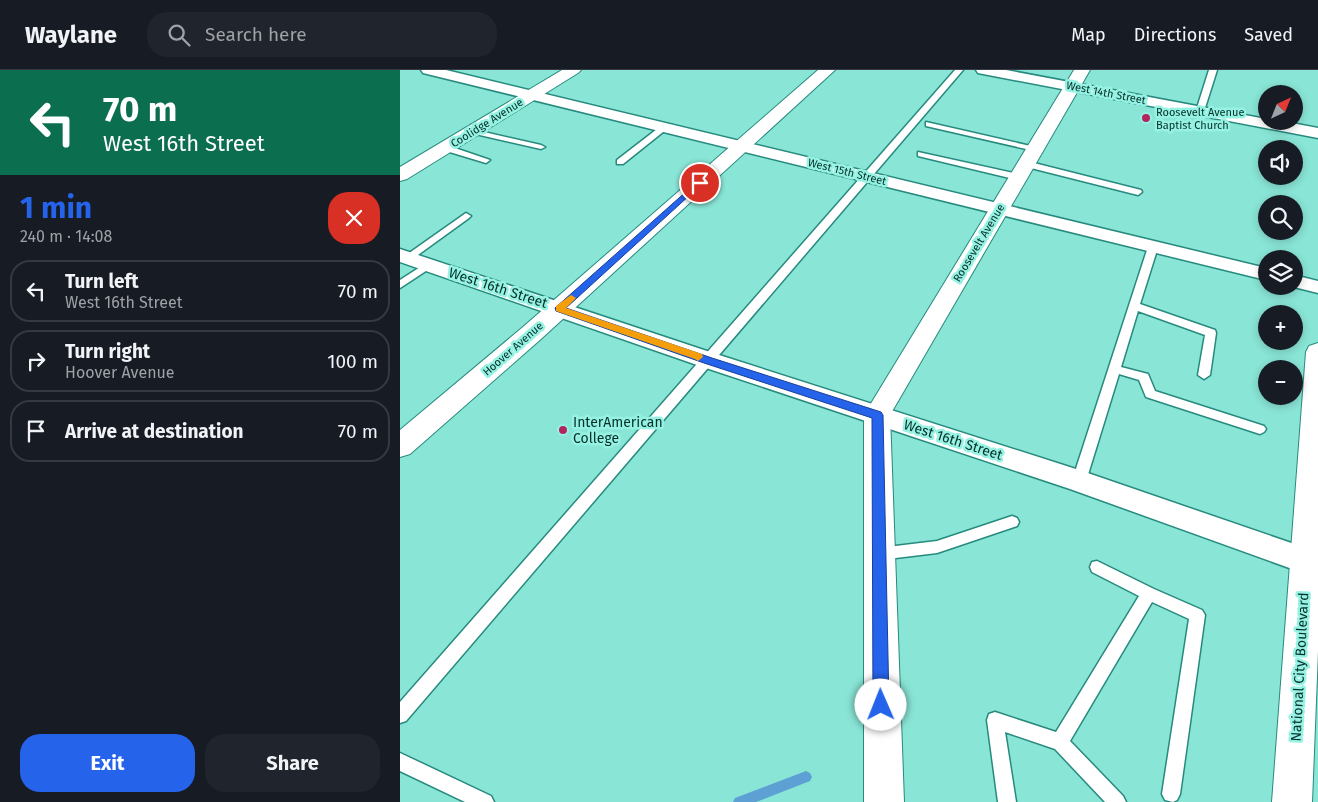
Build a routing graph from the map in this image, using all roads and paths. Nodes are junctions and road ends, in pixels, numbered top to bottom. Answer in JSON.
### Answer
{"nodes":[{"id":1,"x":574,"y":70,"type":"edge"},
{"id":2,"x":827,"y":70,"type":"edge"},
{"id":3,"x":959,"y":70,"type":"edge"},
{"id":4,"x":983,"y":70,"type":"edge"},
{"id":5,"x":1213,"y":70,"type":"edge"},
{"id":6,"x":437,"y":71,"type":"edge"},
{"id":7,"x":1077,"y":78,"type":"edge"},
{"id":8,"x":531,"y":95,"type":"junction"},
{"id":9,"x":1200,"y":111,"type":"junction"},
{"id":10,"x":929,"y":124,"type":"dead end"},
{"id":11,"x":664,"y":128,"type":"junction"},
{"id":12,"x":474,"y":131,"type":"junction"},
{"id":13,"x":1318,"y":133,"type":"edge"},
{"id":14,"x":741,"y":146,"type":"junction"},
{"id":15,"x":541,"y":147,"type":"dead end"},
{"id":16,"x":446,"y":148,"type":"junction"},
{"id":17,"x":921,"y":154,"type":"dead end"},
{"id":18,"x":486,"y":160,"type":"dead end"},
{"id":19,"x":620,"y":162,"type":"dead end"},
{"id":20,"x":1027,"y":163,"type":"junction"},
{"id":21,"x":400,"y":175,"type":"edge"},
{"id":22,"x":865,"y":176,"type":"junction"},
{"id":23,"x":1138,"y":192,"type":"dead end"},
{"id":24,"x":999,"y":209,"type":"junction"},
{"id":25,"x":466,"y":216,"type":"dead end"},
{"id":26,"x":1153,"y":247,"type":"junction"},
{"id":27,"x":412,"y":259,"type":"edge"},
{"id":28,"x":1258,"y":272,"type":"edge"},
{"id":29,"x":1303,"y":283,"type":"edge"},
{"id":30,"x":400,"y":285,"type":"edge"},
{"id":31,"x":1318,"y":287,"type":"edge"},
{"id":32,"x":1134,"y":306,"type":"junction"},
{"id":33,"x":559,"y":308,"type":"junction"},
{"id":34,"x":1318,"y":352,"type":"edge"},
{"id":35,"x":708,"y":360,"type":"junction"},
{"id":36,"x":1114,"y":369,"type":"junction"},
{"id":37,"x":1204,"y":375,"type":"dead end"},
{"id":38,"x":878,"y":415,"type":"junction"},
{"id":39,"x":1260,"y":429,"type":"dead end"},
{"id":40,"x":400,"y":446,"type":"edge"},
{"id":41,"x":1079,"y":481,"type":"junction"},
{"id":42,"x":1012,"y":522,"type":"dead end"},
{"id":43,"x":879,"y":554,"type":"junction"},
{"id":44,"x":1312,"y":563,"type":"edge"},
{"id":45,"x":1097,"y":567,"type":"dead end"},
{"id":46,"x":1149,"y":594,"type":"junction"},
{"id":47,"x":400,"y":715,"type":"edge"},
{"id":48,"x":1060,"y":742,"type":"junction"},
{"id":49,"x":400,"y":762,"type":"edge"},
{"id":50,"x":1171,"y":794,"type":"dead end"},
{"id":51,"x":1108,"y":799,"type":"edge"},
{"id":52,"x":485,"y":802,"type":"edge"},
{"id":53,"x":884,"y":802,"type":"edge"},
{"id":54,"x":1007,"y":802,"type":"edge"},
{"id":55,"x":1292,"y":802,"type":"edge"}],
"edges":[{"from":1,"to":8,"type":"street","name":"Coolidge Avenue"},
{"from":2,"to":14,"type":"street","name":"Hoover Avenue"},
{"from":3,"to":22,"type":"lane"},
{"from":4,"to":7,"type":"street","name":"West 14th Street"},
{"from":5,"to":9,"type":"lane"},
{"from":6,"to":8,"type":"street","name":"West 15th Street"},
{"from":7,"to":9,"type":"street","name":"West 14th Street"},
{"from":7,"to":20,"type":"street","name":"Roosevelt Avenue"},
{"from":8,"to":11,"type":"street","name":"West 15th Street"},
{"from":8,"to":12,"type":"street","name":"Coolidge Avenue"},
{"from":9,"to":13,"type":"street","name":"West 14th Street"},
{"from":10,"to":20,"type":"lane"},
{"from":11,"to":14,"type":"street","name":"West 15th Street"},
{"from":11,"to":19,"type":"lane"},
{"from":12,"to":15,"type":"lane"},
{"from":12,"to":16,"type":"street","name":"Coolidge Avenue"},
{"from":14,"to":22,"type":"street","name":"West 15th Street"},
{"from":14,"to":33,"type":"street","name":"Hoover Avenue"},
{"from":16,"to":18,"type":"lane"},
{"from":16,"to":21,"type":"street","name":"Coolidge Avenue"},
{"from":17,"to":20,"type":"lane"},
{"from":20,"to":23,"type":"lane"},
{"from":20,"to":24,"type":"street","name":"Roosevelt Avenue"},
{"from":22,"to":24,"type":"street","name":"West 15th Street"},
{"from":22,"to":35,"type":"lane"},
{"from":24,"to":26,"type":"street","name":"West 15th Street"},
{"from":24,"to":38,"type":"street","name":"Roosevelt Avenue"},
{"from":25,"to":27,"type":"lane"},
{"from":26,"to":28,"type":"street","name":"West 15th Street"},
{"from":26,"to":32,"type":"lane"},
{"from":27,"to":30,"type":"lane"},
{"from":27,"to":33,"type":"street","name":"West 16th Street"},
{"from":29,"to":31,"type":"street"},
{"from":32,"to":36,"type":"lane"},
{"from":32,"to":37,"type":"lane"},
{"from":33,"to":35,"type":"street","name":"West 16th Street"},
{"from":33,"to":40,"type":"street","name":"Hoover Avenue"},
{"from":34,"to":44,"type":"street","name":"National City Boulevard"},
{"from":35,"to":38,"type":"street","name":"West 16th Street"},
{"from":35,"to":47,"type":"lane"},
{"from":36,"to":39,"type":"lane"},
{"from":36,"to":41,"type":"lane"},
{"from":38,"to":41,"type":"street","name":"West 16th Street"},
{"from":38,"to":43,"type":"street"},
{"from":41,"to":44,"type":"street","name":"West 16th Street"},
{"from":42,"to":43,"type":"lane"},
{"from":43,"to":53,"type":"street"},
{"from":44,"to":55,"type":"street","name":"National City Boulevard"},
{"from":45,"to":46,"type":"lane"},
{"from":46,"to":48,"type":"lane"},
{"from":46,"to":50,"type":"lane"},
{"from":48,"to":51,"type":"lane"},
{"from":48,"to":54,"type":"lane"},
{"from":49,"to":52,"type":"lane"}]}
